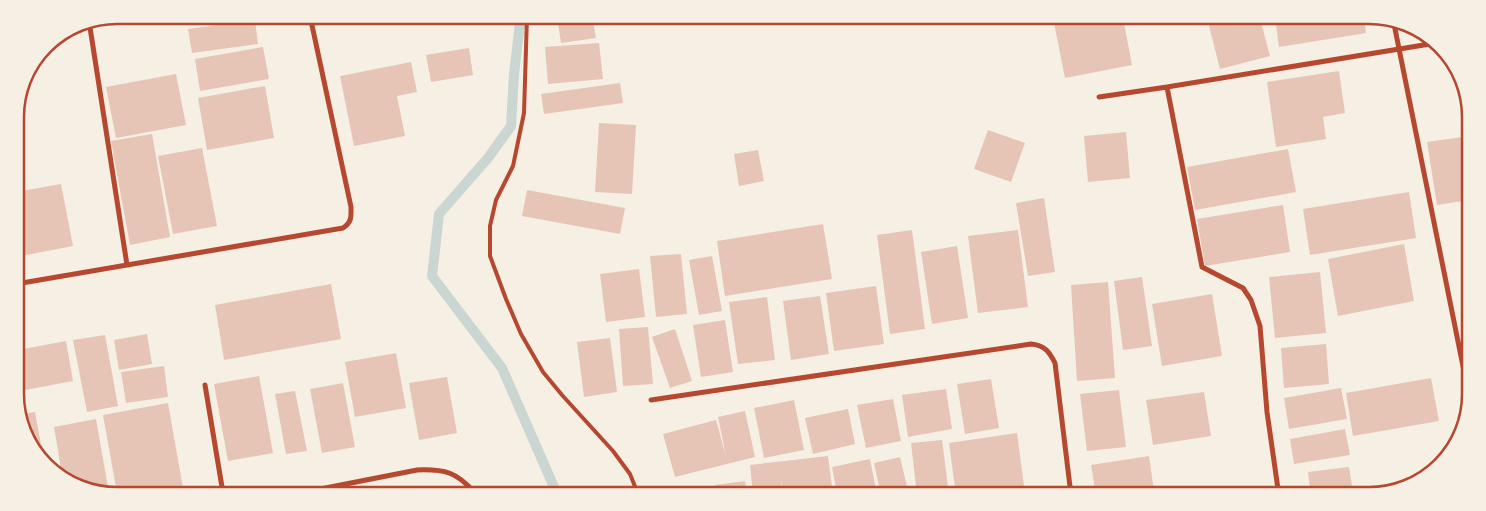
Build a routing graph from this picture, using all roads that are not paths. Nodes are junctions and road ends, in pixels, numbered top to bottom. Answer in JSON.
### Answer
{"nodes":[{"id":1,"x":312,"y":24,"type":"edge"},
{"id":2,"x":527,"y":24,"type":"edge"},
{"id":3,"x":1395,"y":27,"type":"edge"},
{"id":4,"x":90,"y":28,"type":"edge"},
{"id":5,"x":1428,"y":45,"type":"edge"},
{"id":6,"x":1400,"y":50,"type":"junction"},
{"id":7,"x":1167,"y":88,"type":"junction"},
{"id":8,"x":1099,"y":97,"type":"dead end"},
{"id":9,"x":127,"y":265,"type":"junction"},
{"id":10,"x":24,"y":283,"type":"edge"},
{"id":11,"x":1462,"y":361,"type":"edge"},
{"id":12,"x":205,"y":385,"type":"dead end"},
{"id":13,"x":651,"y":400,"type":"dead end"},
{"id":14,"x":222,"y":487,"type":"edge"},
{"id":15,"x":331,"y":487,"type":"edge"},
{"id":16,"x":469,"y":487,"type":"edge"},
{"id":17,"x":635,"y":487,"type":"edge"},
{"id":18,"x":1070,"y":487,"type":"edge"},
{"id":19,"x":1278,"y":487,"type":"edge"}],
"edges":[{"from":1,"to":9,"type":"street"},
{"from":2,"to":17,"type":"lane"},
{"from":3,"to":6,"type":"street"},
{"from":4,"to":9,"type":"street"},
{"from":5,"to":6,"type":"street"},
{"from":6,"to":7,"type":"street"},
{"from":6,"to":11,"type":"street"},
{"from":7,"to":8,"type":"street"},
{"from":7,"to":19,"type":"street"},
{"from":9,"to":10,"type":"street"},
{"from":12,"to":14,"type":"street"},
{"from":13,"to":18,"type":"street"},
{"from":15,"to":16,"type":"street"}]}
